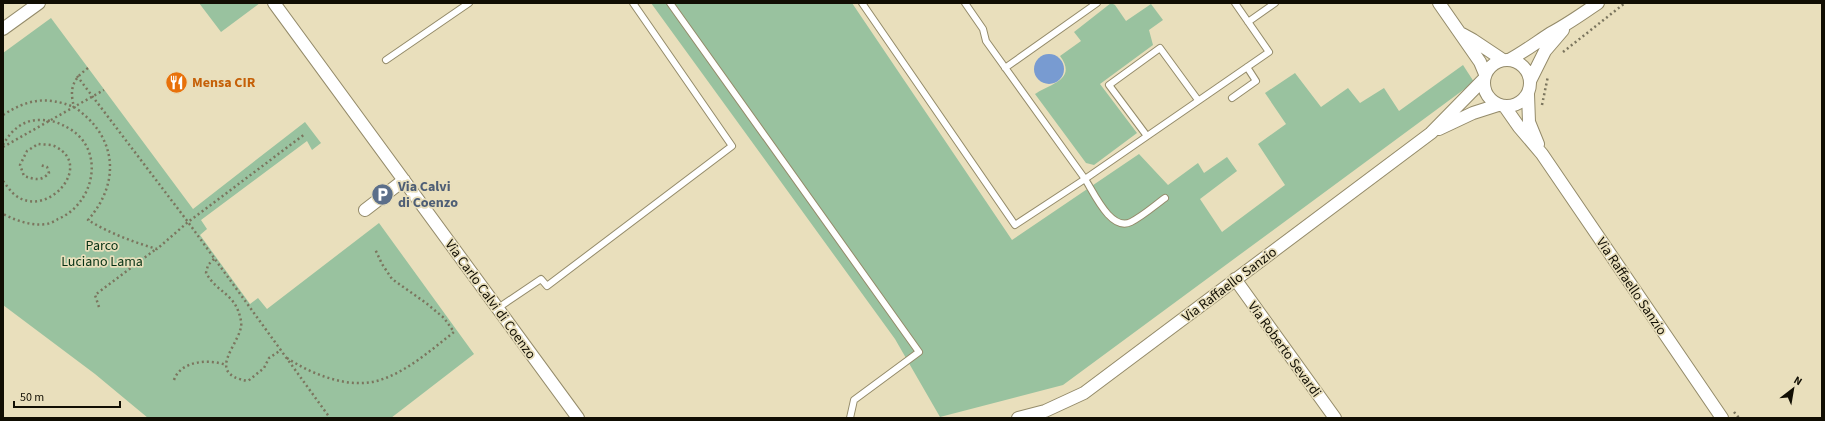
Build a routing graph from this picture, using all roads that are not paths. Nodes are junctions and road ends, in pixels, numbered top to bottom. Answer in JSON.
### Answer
{"nodes":[{"id":1,"x":39,"y":3,"type":"edge"},
{"id":2,"x":274,"y":3,"type":"edge"},
{"id":3,"x":469,"y":3,"type":"edge"},
{"id":4,"x":633,"y":3,"type":"edge"},
{"id":5,"x":670,"y":3,"type":"edge"},
{"id":6,"x":862,"y":3,"type":"edge"},
{"id":7,"x":965,"y":3,"type":"edge"},
{"id":8,"x":1097,"y":3,"type":"edge"},
{"id":9,"x":1235,"y":3,"type":"edge"},
{"id":10,"x":1275,"y":3,"type":"edge"},
{"id":11,"x":1439,"y":3,"type":"edge"},
{"id":12,"x":1598,"y":3,"type":"edge"},
{"id":13,"x":1248,"y":22,"type":"junction"},
{"id":14,"x":1567,"y":26,"type":"junction"},
{"id":15,"x":3,"y":29,"type":"edge"},
{"id":16,"x":1461,"y":34,"type":"junction"},
{"id":17,"x":386,"y":60,"type":"dead end"},
{"id":18,"x":1506,"y":60,"type":"junction"},
{"id":19,"x":1247,"y":67,"type":"junction"},
{"id":20,"x":1005,"y":68,"type":"junction"},
{"id":21,"x":1484,"y":77,"type":"junction"},
{"id":22,"x":1530,"y":81,"type":"junction"},
{"id":23,"x":1528,"y":94,"type":"junction"},
{"id":24,"x":1232,"y":98,"type":"dead end"},
{"id":25,"x":1198,"y":100,"type":"junction"},
{"id":26,"x":1501,"y":106,"type":"junction"},
{"id":27,"x":1431,"y":133,"type":"junction"},
{"id":28,"x":1147,"y":136,"type":"junction"},
{"id":29,"x":1542,"y":154,"type":"junction"},
{"id":30,"x":1085,"y":179,"type":"junction"},
{"id":31,"x":404,"y":180,"type":"junction"},
{"id":32,"x":1165,"y":198,"type":"dead end"},
{"id":33,"x":365,"y":210,"type":"dead end"},
{"id":34,"x":1235,"y":279,"type":"junction"},
{"id":35,"x":498,"y":308,"type":"junction"},
{"id":36,"x":1046,"y":414,"type":"edge"},
{"id":37,"x":578,"y":418,"type":"edge"},
{"id":38,"x":850,"y":418,"type":"edge"},
{"id":39,"x":1018,"y":418,"type":"edge"},
{"id":40,"x":1336,"y":418,"type":"edge"},
{"id":41,"x":1722,"y":418,"type":"edge"}],
"edges":[{"from":1,"to":15,"type":"street"},
{"from":2,"to":31,"type":"street","name":"Via Carlo Calvi di Coenzo"},
{"from":3,"to":17,"type":"lane"},
{"from":4,"to":35,"type":"lane"},
{"from":5,"to":38,"type":"lane"},
{"from":6,"to":30,"type":"lane"},
{"from":7,"to":20,"type":"lane"},
{"from":8,"to":20,"type":"lane"},
{"from":9,"to":13,"type":"lane"},
{"from":10,"to":13,"type":"lane"},
{"from":11,"to":16,"type":"street"},
{"from":12,"to":14,"type":"street","name":"Via Raffaello Sanzio"},
{"from":13,"to":19,"type":"lane"},
{"from":14,"to":18,"type":"street","name":"Via Raffaello Sanzio"},
{"from":14,"to":22,"type":"street","name":"Via Raffaello Sanzio"},
{"from":16,"to":18,"type":"street"},
{"from":16,"to":21,"type":"street"},
{"from":18,"to":21,"type":"street","name":"Via Raffaello Sanzio"},
{"from":18,"to":22,"type":"street"},
{"from":19,"to":24,"type":"lane"},
{"from":19,"to":25,"type":"lane"},
{"from":20,"to":30,"type":"lane"},
{"from":21,"to":26,"type":"street","name":"Via Raffaello Sanzio"},
{"from":21,"to":27,"type":"street","name":"Via Raffaello Sanzio"},
{"from":22,"to":23,"type":"street","name":"Via Raffaello Sanzio"},
{"from":23,"to":26,"type":"street","name":"Via Raffaello Sanzio"},
{"from":23,"to":29,"type":"street","name":"Via Raffaello Sanzio"},
{"from":25,"to":28,"type":"lane"},
{"from":25,"to":28,"type":"lane"},
{"from":26,"to":27,"type":"street","name":"Via Raffaello Sanzio"},
{"from":26,"to":29,"type":"street","name":"Via Raffaello Sanzio"},
{"from":27,"to":34,"type":"street","name":"Via Raffaello Sanzio"},
{"from":28,"to":30,"type":"lane"},
{"from":29,"to":41,"type":"street","name":"Via Raffaello Sanzio"},
{"from":30,"to":32,"type":"lane"},
{"from":31,"to":33,"type":"street"},
{"from":31,"to":35,"type":"street","name":"Via Carlo Calvi di Coenzo"},
{"from":34,"to":36,"type":"street","name":"Via Raffaello Sanzio"},
{"from":34,"to":40,"type":"street","name":"Via Roberto Sevardi"},
{"from":35,"to":37,"type":"street","name":"Via Carlo Calvi di Coenzo"},
{"from":36,"to":39,"type":"street","name":"Via Raffaello Sanzio"}]}
